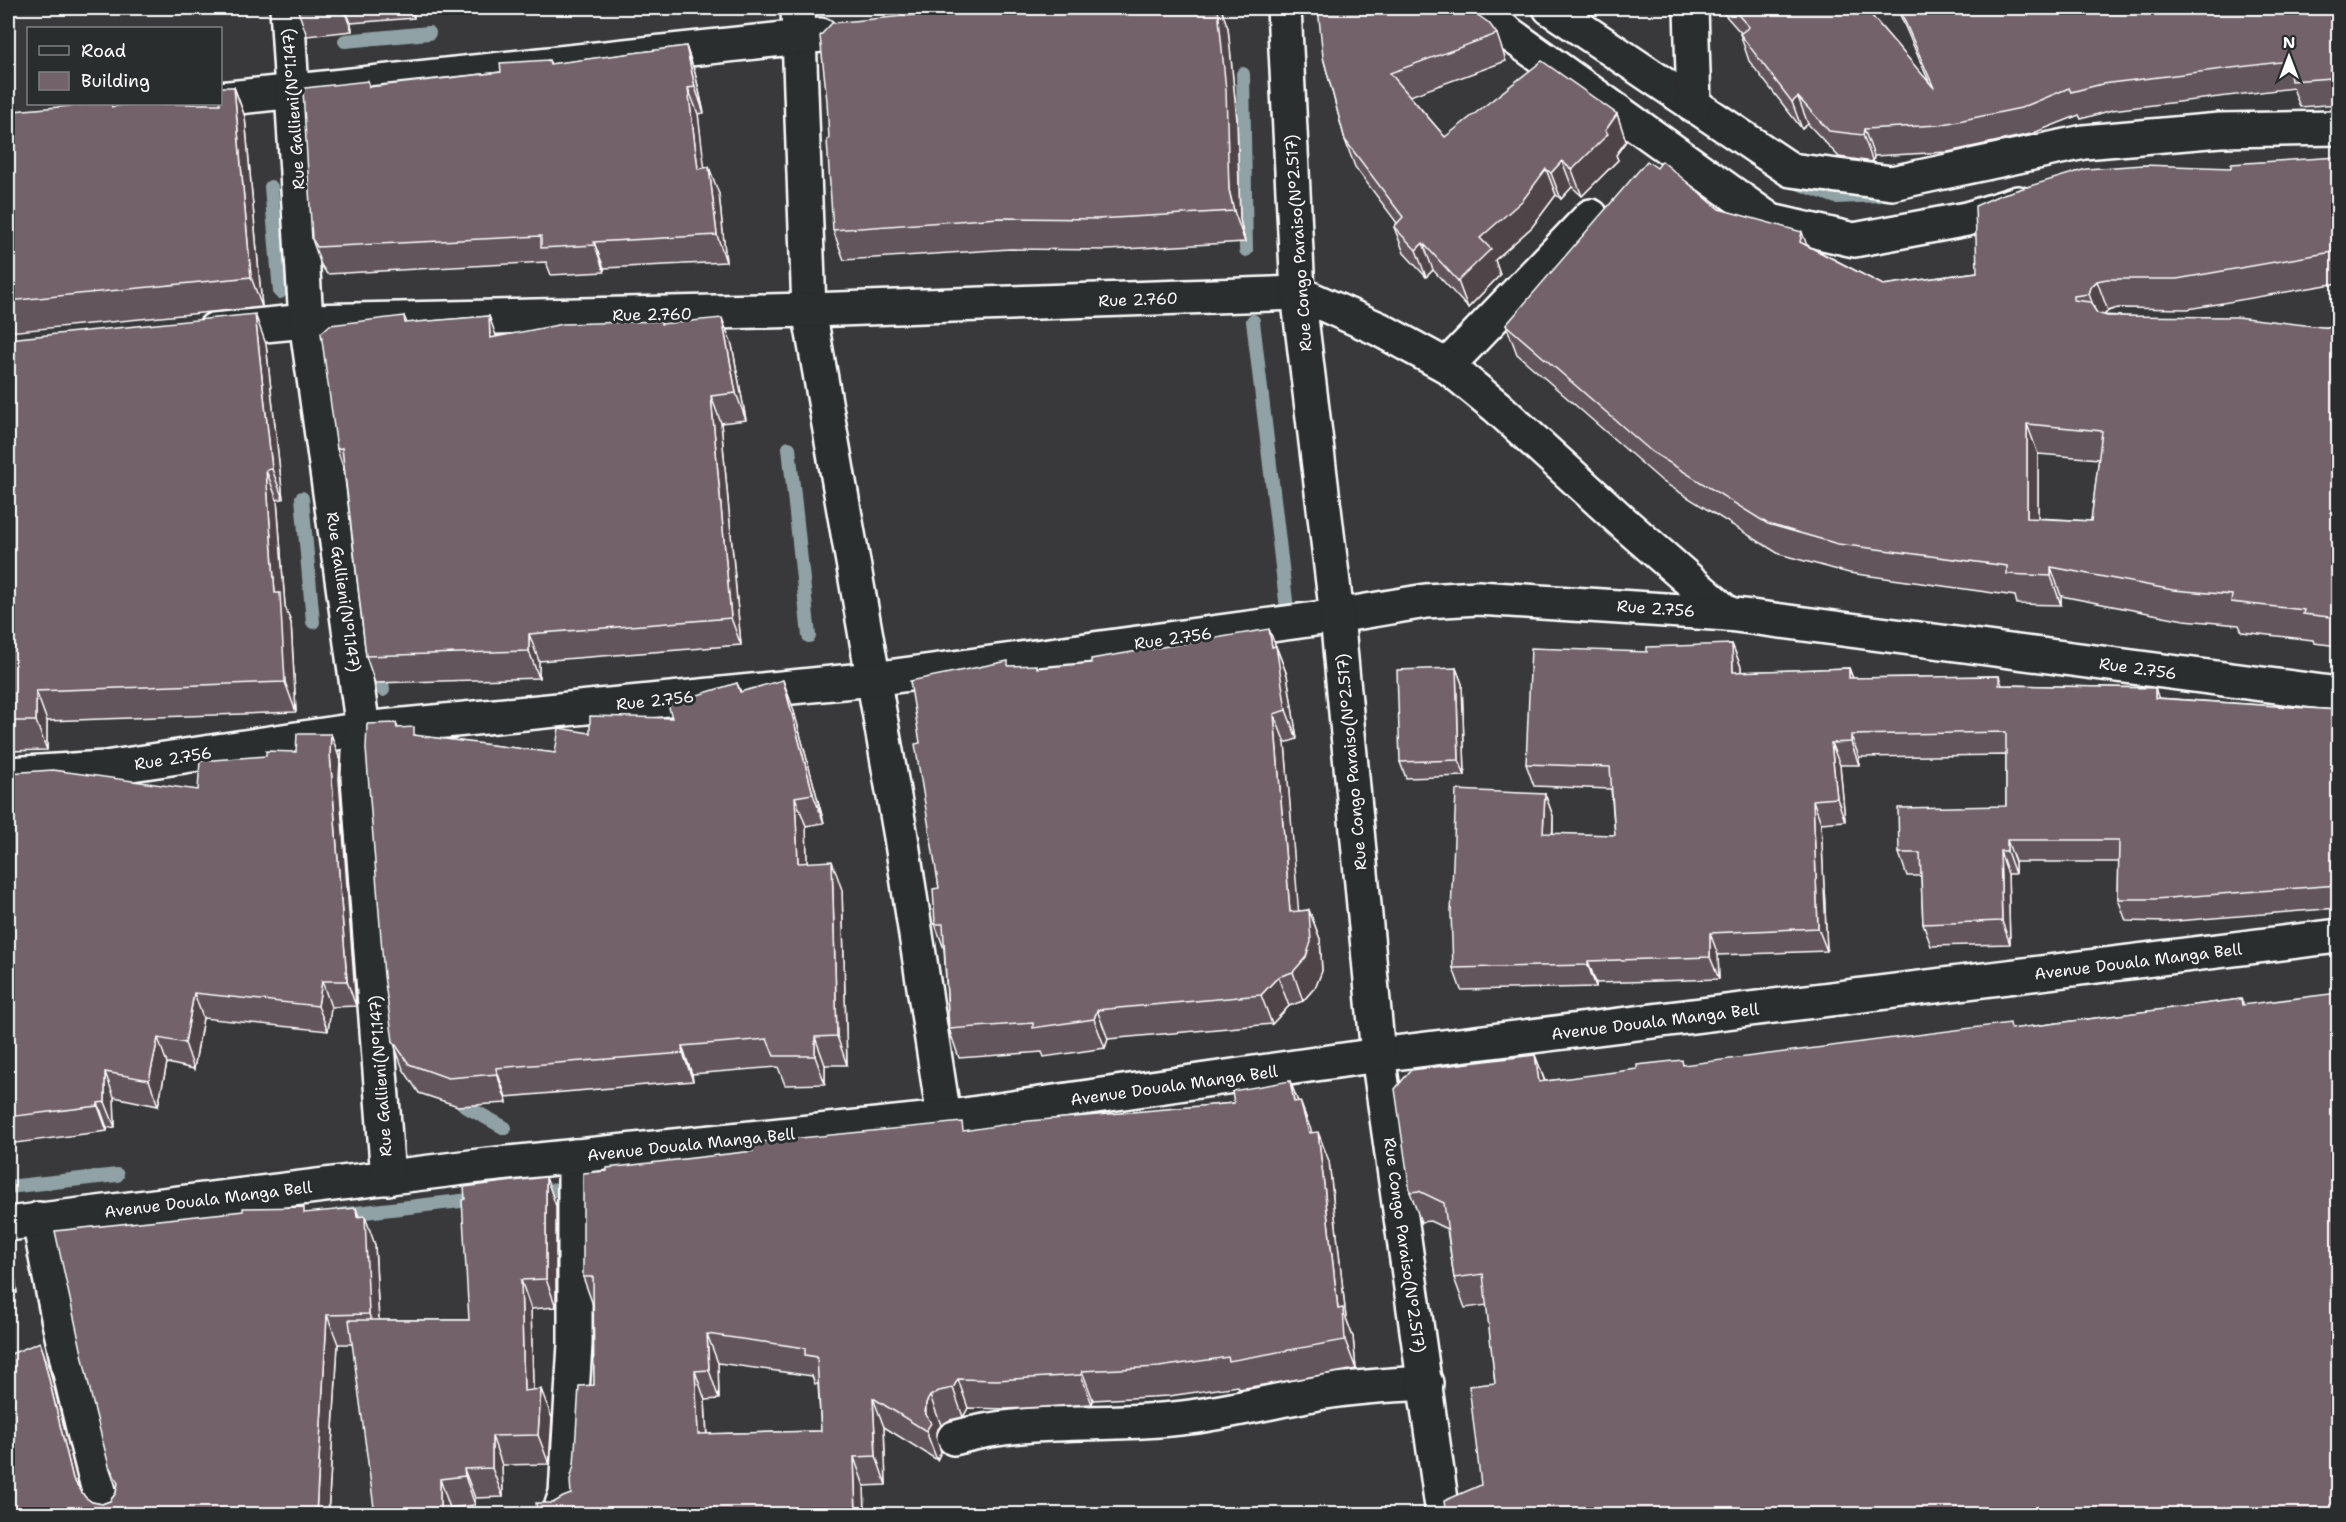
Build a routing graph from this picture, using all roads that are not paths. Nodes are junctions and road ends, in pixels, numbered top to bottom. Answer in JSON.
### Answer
{"nodes":[{"id":1,"x":287,"y":8,"type":"edge"},
{"id":2,"x":1284,"y":8,"type":"edge"},
{"id":3,"x":1473,"y":8,"type":"edge"},
{"id":4,"x":1550,"y":8,"type":"edge"},
{"id":5,"x":1691,"y":8,"type":"edge"},
{"id":6,"x":798,"y":22,"type":"edge"},
{"id":7,"x":846,"y":32,"type":"edge"},
{"id":8,"x":293,"y":91,"type":"junction"},
{"id":9,"x":222,"y":99,"type":"edge"},
{"id":10,"x":1694,"y":106,"type":"junction"},
{"id":11,"x":2338,"y":128,"type":"edge"},
{"id":12,"x":2048,"y":194,"type":"edge"},
{"id":13,"x":1591,"y":216,"type":"dead end"},
{"id":14,"x":1298,"y":293,"type":"junction"},
{"id":15,"x":810,"y":310,"type":"junction"},
{"id":16,"x":306,"y":321,"type":"junction"},
{"id":17,"x":186,"y":333,"type":"edge"},
{"id":18,"x":1447,"y":366,"type":"junction"},
{"id":19,"x":1728,"y":614,"type":"junction"},
{"id":20,"x":1337,"y":616,"type":"junction"},
{"id":21,"x":873,"y":679,"type":"junction"},
{"id":22,"x":2338,"y":694,"type":"edge"},
{"id":23,"x":363,"y":729,"type":"junction"},
{"id":24,"x":8,"y":774,"type":"edge"},
{"id":25,"x":2338,"y":936,"type":"edge"},
{"id":26,"x":1378,"y":1055,"type":"junction"},
{"id":27,"x":944,"y":1118,"type":"junction"},
{"id":28,"x":574,"y":1156,"type":"junction"},
{"id":29,"x":388,"y":1178,"type":"junction"},
{"id":30,"x":23,"y":1221,"type":"edge"},
{"id":31,"x":1426,"y":1383,"type":"junction"},
{"id":32,"x":954,"y":1438,"type":"dead end"},
{"id":33,"x":110,"y":1515,"type":"edge"},
{"id":34,"x":559,"y":1515,"type":"edge"},
{"id":35,"x":1443,"y":1515,"type":"edge"}],
"edges":[{"from":1,"to":8,"type":"street","name":"Rue Gallieni(N°1.147)"},
{"from":2,"to":14,"type":"street","name":"Rue Congo Paraiso(N°2.517)"},
{"from":3,"to":12,"type":"street"},
{"from":4,"to":10,"type":"street"},
{"from":5,"to":10,"type":"street"},
{"from":6,"to":7,"type":"street"},
{"from":6,"to":8,"type":"street"},
{"from":6,"to":15,"type":"street"},
{"from":8,"to":9,"type":"street"},
{"from":8,"to":16,"type":"street","name":"Rue Gallieni(N°1.147)"},
{"from":10,"to":11,"type":"street"},
{"from":13,"to":18,"type":"street"},
{"from":14,"to":15,"type":"street","name":"Rue 2.760"},
{"from":14,"to":18,"type":"street"},
{"from":14,"to":20,"type":"street","name":"Rue Congo Paraiso(N°2.517)"},
{"from":15,"to":16,"type":"street","name":"Rue 2.760"},
{"from":15,"to":21,"type":"street"},
{"from":16,"to":17,"type":"street","name":"Rue 2.760"},
{"from":16,"to":23,"type":"street","name":"Rue Gallieni(N°1.147)"},
{"from":18,"to":19,"type":"street"},
{"from":19,"to":20,"type":"street","name":"Rue 2.756"},
{"from":19,"to":22,"type":"street","name":"Rue 2.756"},
{"from":20,"to":21,"type":"street","name":"Rue 2.756"},
{"from":20,"to":26,"type":"street","name":"Rue Congo Paraiso(N°2.517)"},
{"from":21,"to":23,"type":"street","name":"Rue 2.756"},
{"from":21,"to":27,"type":"street"},
{"from":23,"to":24,"type":"street","name":"Rue 2.756"},
{"from":23,"to":29,"type":"street","name":"Rue Gallieni(N°1.147)"},
{"from":25,"to":26,"type":"street","name":"Avenue Douala Manga Bell"},
{"from":26,"to":27,"type":"street","name":"Avenue Douala Manga Bell"},
{"from":26,"to":31,"type":"street","name":"Rue Congo Paraiso(N°2.517)"},
{"from":27,"to":28,"type":"street","name":"Avenue Douala Manga Bell"},
{"from":28,"to":29,"type":"street","name":"Avenue Douala Manga Bell"},
{"from":28,"to":34,"type":"street"},
{"from":29,"to":30,"type":"street","name":"Avenue Douala Manga Bell"},
{"from":30,"to":33,"type":"street"},
{"from":31,"to":32,"type":"street"},
{"from":31,"to":35,"type":"street","name":"Rue Congo Paraiso(N°2.517)"}]}
